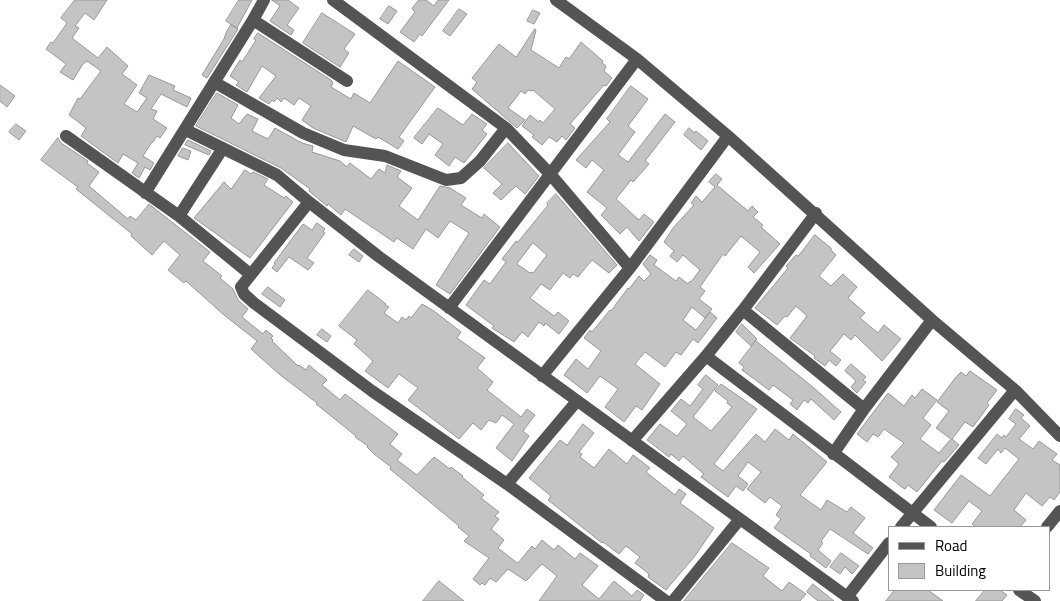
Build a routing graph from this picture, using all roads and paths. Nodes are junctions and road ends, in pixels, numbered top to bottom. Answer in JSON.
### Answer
{"nodes":[{"id":1,"x":264,"y":0,"type":"edge"},
{"id":2,"x":333,"y":0,"type":"edge"},
{"id":3,"x":556,"y":0,"type":"edge"},
{"id":4,"x":253,"y":20,"type":"junction"},
{"id":5,"x":637,"y":59,"type":"junction"},
{"id":6,"x":347,"y":81,"type":"dead end"},
{"id":7,"x":214,"y":82,"type":"junction"},
{"id":8,"x":506,"y":128,"type":"junction"},
{"id":9,"x":186,"y":130,"type":"junction"},
{"id":10,"x":66,"y":136,"type":"dead end"},
{"id":11,"x":728,"y":136,"type":"junction"},
{"id":12,"x":223,"y":148,"type":"junction"},
{"id":13,"x":551,"y":175,"type":"junction"},
{"id":14,"x":145,"y":193,"type":"junction"},
{"id":15,"x":309,"y":202,"type":"junction"},
{"id":16,"x":816,"y":213,"type":"junction"},
{"id":17,"x":179,"y":216,"type":"junction"},
{"id":18,"x":630,"y":268,"type":"junction"},
{"id":19,"x":250,"y":274,"type":"junction"},
{"id":20,"x":450,"y":308,"type":"junction"},
{"id":21,"x":743,"y":310,"type":"junction"},
{"id":22,"x":932,"y":320,"type":"junction"},
{"id":23,"x":706,"y":356,"type":"junction"},
{"id":24,"x":542,"y":376,"type":"junction"},
{"id":25,"x":1015,"y":390,"type":"junction"},
{"id":26,"x":577,"y":401,"type":"junction"},
{"id":27,"x":864,"y":409,"type":"junction"},
{"id":28,"x":1060,"y":436,"type":"edge"},
{"id":29,"x":632,"y":441,"type":"junction"},
{"id":30,"x":833,"y":454,"type":"junction"},
{"id":31,"x":507,"y":484,"type":"junction"},
{"id":32,"x":1060,"y":511,"type":"edge"},
{"id":33,"x":912,"y":513,"type":"junction"},
{"id":34,"x":740,"y":519,"type":"junction"},
{"id":35,"x":902,"y":526,"type":"edge"},
{"id":36,"x":930,"y":526,"type":"edge"},
{"id":37,"x":1048,"y":526,"type":"edge"},
{"id":38,"x":888,"y":544,"type":"edge"},
{"id":39,"x":1020,"y":591,"type":"edge"},
{"id":40,"x":850,"y":599,"type":"edge"},
{"id":41,"x":666,"y":601,"type":"edge"},
{"id":42,"x":673,"y":601,"type":"edge"},
{"id":43,"x":1035,"y":601,"type":"edge"}],
"edges":[{"from":1,"to":4,"type":"street"},
{"from":2,"to":8,"type":"street"},
{"from":3,"to":5,"type":"street"},
{"from":4,"to":6,"type":"street"},
{"from":4,"to":7,"type":"street"},
{"from":5,"to":11,"type":"street"},
{"from":5,"to":13,"type":"street"},
{"from":7,"to":8,"type":"street"},
{"from":7,"to":9,"type":"street"},
{"from":8,"to":13,"type":"street"},
{"from":9,"to":12,"type":"street"},
{"from":9,"to":14,"type":"street"},
{"from":10,"to":14,"type":"street"},
{"from":11,"to":16,"type":"street"},
{"from":11,"to":18,"type":"street"},
{"from":12,"to":15,"type":"street"},
{"from":12,"to":17,"type":"street"},
{"from":13,"to":18,"type":"street"},
{"from":13,"to":20,"type":"street"},
{"from":14,"to":17,"type":"street"},
{"from":15,"to":19,"type":"street"},
{"from":15,"to":20,"type":"street"},
{"from":16,"to":21,"type":"street"},
{"from":16,"to":22,"type":"street"},
{"from":17,"to":19,"type":"street"},
{"from":18,"to":24,"type":"street"},
{"from":19,"to":31,"type":"street"},
{"from":20,"to":24,"type":"street"},
{"from":21,"to":23,"type":"street"},
{"from":21,"to":27,"type":"street"},
{"from":22,"to":25,"type":"street"},
{"from":22,"to":27,"type":"street"},
{"from":23,"to":29,"type":"street"},
{"from":23,"to":30,"type":"street"},
{"from":24,"to":26,"type":"street"},
{"from":25,"to":28,"type":"street"},
{"from":25,"to":33,"type":"street"},
{"from":26,"to":29,"type":"street"},
{"from":26,"to":31,"type":"street"},
{"from":27,"to":30,"type":"street"},
{"from":29,"to":34,"type":"street"},
{"from":30,"to":33,"type":"street"},
{"from":31,"to":41,"type":"street"},
{"from":32,"to":37,"type":"street"},
{"from":33,"to":35,"type":"street"},
{"from":33,"to":36,"type":"street"},
{"from":34,"to":40,"type":"street"},
{"from":34,"to":42,"type":"street"},
{"from":38,"to":40,"type":"street"},
{"from":39,"to":43,"type":"street"}]}
